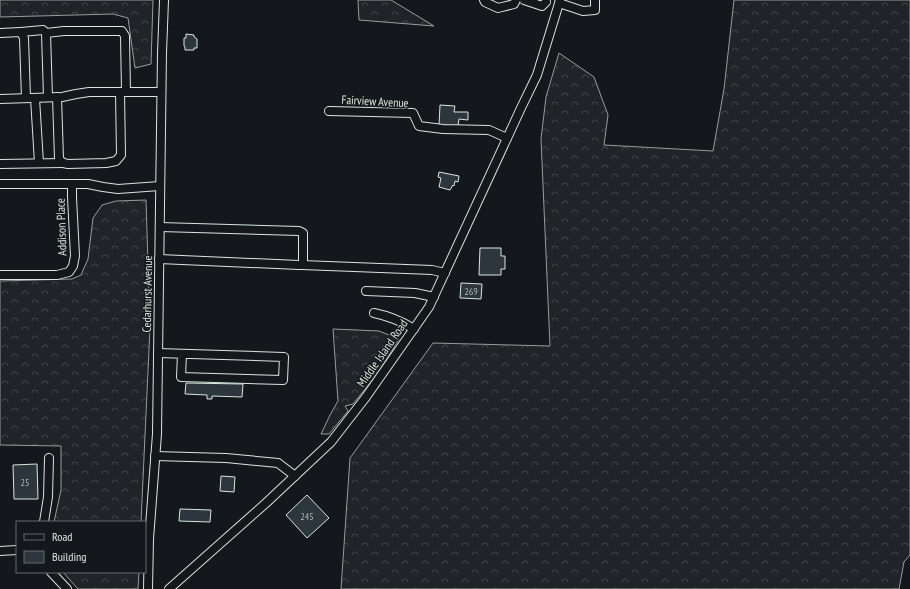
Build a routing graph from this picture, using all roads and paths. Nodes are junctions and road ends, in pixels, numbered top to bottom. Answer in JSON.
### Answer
{"nodes":[{"id":1,"x":164,"y":0,"type":"edge"},
{"id":2,"x":484,"y":0,"type":"edge"},
{"id":3,"x":516,"y":0,"type":"edge"},
{"id":4,"x":524,"y":0,"type":"edge"},
{"id":5,"x":595,"y":0,"type":"edge"},
{"id":6,"x":546,"y":1,"type":"edge"},
{"id":7,"x":559,"y":3,"type":"edge"},
{"id":8,"x":21,"y":32,"type":"junction"},
{"id":9,"x":0,"y":33,"type":"edge"},
{"id":10,"x":46,"y":33,"type":"junction"},
{"id":11,"x":123,"y":92,"type":"junction"},
{"id":12,"x":162,"y":92,"type":"junction"},
{"id":13,"x":48,"y":97,"type":"junction"},
{"id":14,"x":57,"y":97,"type":"junction"},
{"id":15,"x":26,"y":98,"type":"junction"},
{"id":16,"x":35,"y":98,"type":"junction"},
{"id":17,"x":0,"y":99,"type":"edge"},
{"id":18,"x":329,"y":111,"type":"dead end"},
{"id":19,"x":507,"y":138,"type":"junction"},
{"id":20,"x":39,"y":163,"type":"junction"},
{"id":21,"x":63,"y":163,"type":"junction"},
{"id":22,"x":0,"y":164,"type":"edge"},
{"id":23,"x":0,"y":184,"type":"edge"},
{"id":24,"x":72,"y":184,"type":"junction"},
{"id":25,"x":160,"y":186,"type":"junction"},
{"id":26,"x":160,"y":227,"type":"junction"},
{"id":27,"x":159,"y":260,"type":"junction"},
{"id":28,"x":302,"y":265,"type":"junction"},
{"id":29,"x":445,"y":273,"type":"junction"},
{"id":30,"x":0,"y":275,"type":"edge"},
{"id":31,"x":366,"y":291,"type":"dead end"},
{"id":32,"x":434,"y":297,"type":"junction"},
{"id":33,"x":374,"y":313,"type":"dead end"},
{"id":34,"x":414,"y":328,"type":"junction"},
{"id":35,"x":158,"y":353,"type":"junction"},
{"id":36,"x":182,"y":354,"type":"junction"},
{"id":37,"x":155,"y":456,"type":"junction"},
{"id":38,"x":49,"y":458,"type":"dead end"},
{"id":39,"x":295,"y":476,"type":"junction"},
{"id":40,"x":44,"y":521,"type":"edge"},
{"id":41,"x":16,"y":550,"type":"edge"},
{"id":42,"x":0,"y":551,"type":"edge"},
{"id":43,"x":52,"y":573,"type":"edge"},
{"id":44,"x":67,"y":589,"type":"edge"},
{"id":45,"x":148,"y":589,"type":"edge"},
{"id":46,"x":169,"y":589,"type":"edge"}],
"edges":[{"from":1,"to":12,"type":"street","name":"Cedarhurst Avenue"},
{"from":2,"to":3,"type":"street"},
{"from":4,"to":6,"type":"street"},
{"from":5,"to":7,"type":"street"},
{"from":6,"to":7,"type":"street"},
{"from":7,"to":19,"type":"street","name":"Middle Island Road"},
{"from":8,"to":9,"type":"street"},
{"from":8,"to":10,"type":"street"},
{"from":8,"to":15,"type":"street"},
{"from":10,"to":11,"type":"street"},
{"from":10,"to":13,"type":"street"},
{"from":11,"to":12,"type":"street"},
{"from":11,"to":14,"type":"street"},
{"from":11,"to":21,"type":"street"},
{"from":12,"to":25,"type":"street","name":"Cedarhurst Avenue"},
{"from":13,"to":14,"type":"street"},
{"from":13,"to":16,"type":"street"},
{"from":14,"to":21,"type":"street"},
{"from":15,"to":16,"type":"street"},
{"from":15,"to":17,"type":"street"},
{"from":16,"to":20,"type":"street"},
{"from":18,"to":19,"type":"street","name":"Fairview Avenue"},
{"from":19,"to":29,"type":"street","name":"Middle Island Road"},
{"from":20,"to":21,"type":"street"},
{"from":20,"to":22,"type":"street"},
{"from":23,"to":24,"type":"street","name":"Addison Place"},
{"from":24,"to":25,"type":"street","name":"Addison Place"},
{"from":24,"to":30,"type":"street","name":"Addison Place"},
{"from":25,"to":26,"type":"street","name":"Cedarhurst Avenue"},
{"from":26,"to":27,"type":"street","name":"Cedarhurst Avenue"},
{"from":26,"to":28,"type":"street"},
{"from":27,"to":28,"type":"street"},
{"from":27,"to":35,"type":"street","name":"Cedarhurst Avenue"},
{"from":28,"to":29,"type":"street"},
{"from":29,"to":32,"type":"street","name":"Middle Island Road"},
{"from":31,"to":32,"type":"street"},
{"from":32,"to":34,"type":"street","name":"Middle Island Road"},
{"from":33,"to":34,"type":"street"},
{"from":34,"to":39,"type":"street","name":"Middle Island Road"},
{"from":35,"to":36,"type":"street"},
{"from":35,"to":37,"type":"street","name":"Cedarhurst Avenue"},
{"from":36,"to":36,"type":"street"},
{"from":37,"to":39,"type":"street"},
{"from":37,"to":45,"type":"street","name":"Cedarhurst Avenue"},
{"from":38,"to":40,"type":"street"},
{"from":39,"to":46,"type":"street","name":"Middle Island Road"},
{"from":41,"to":42,"type":"street"},
{"from":43,"to":44,"type":"street"}]}
